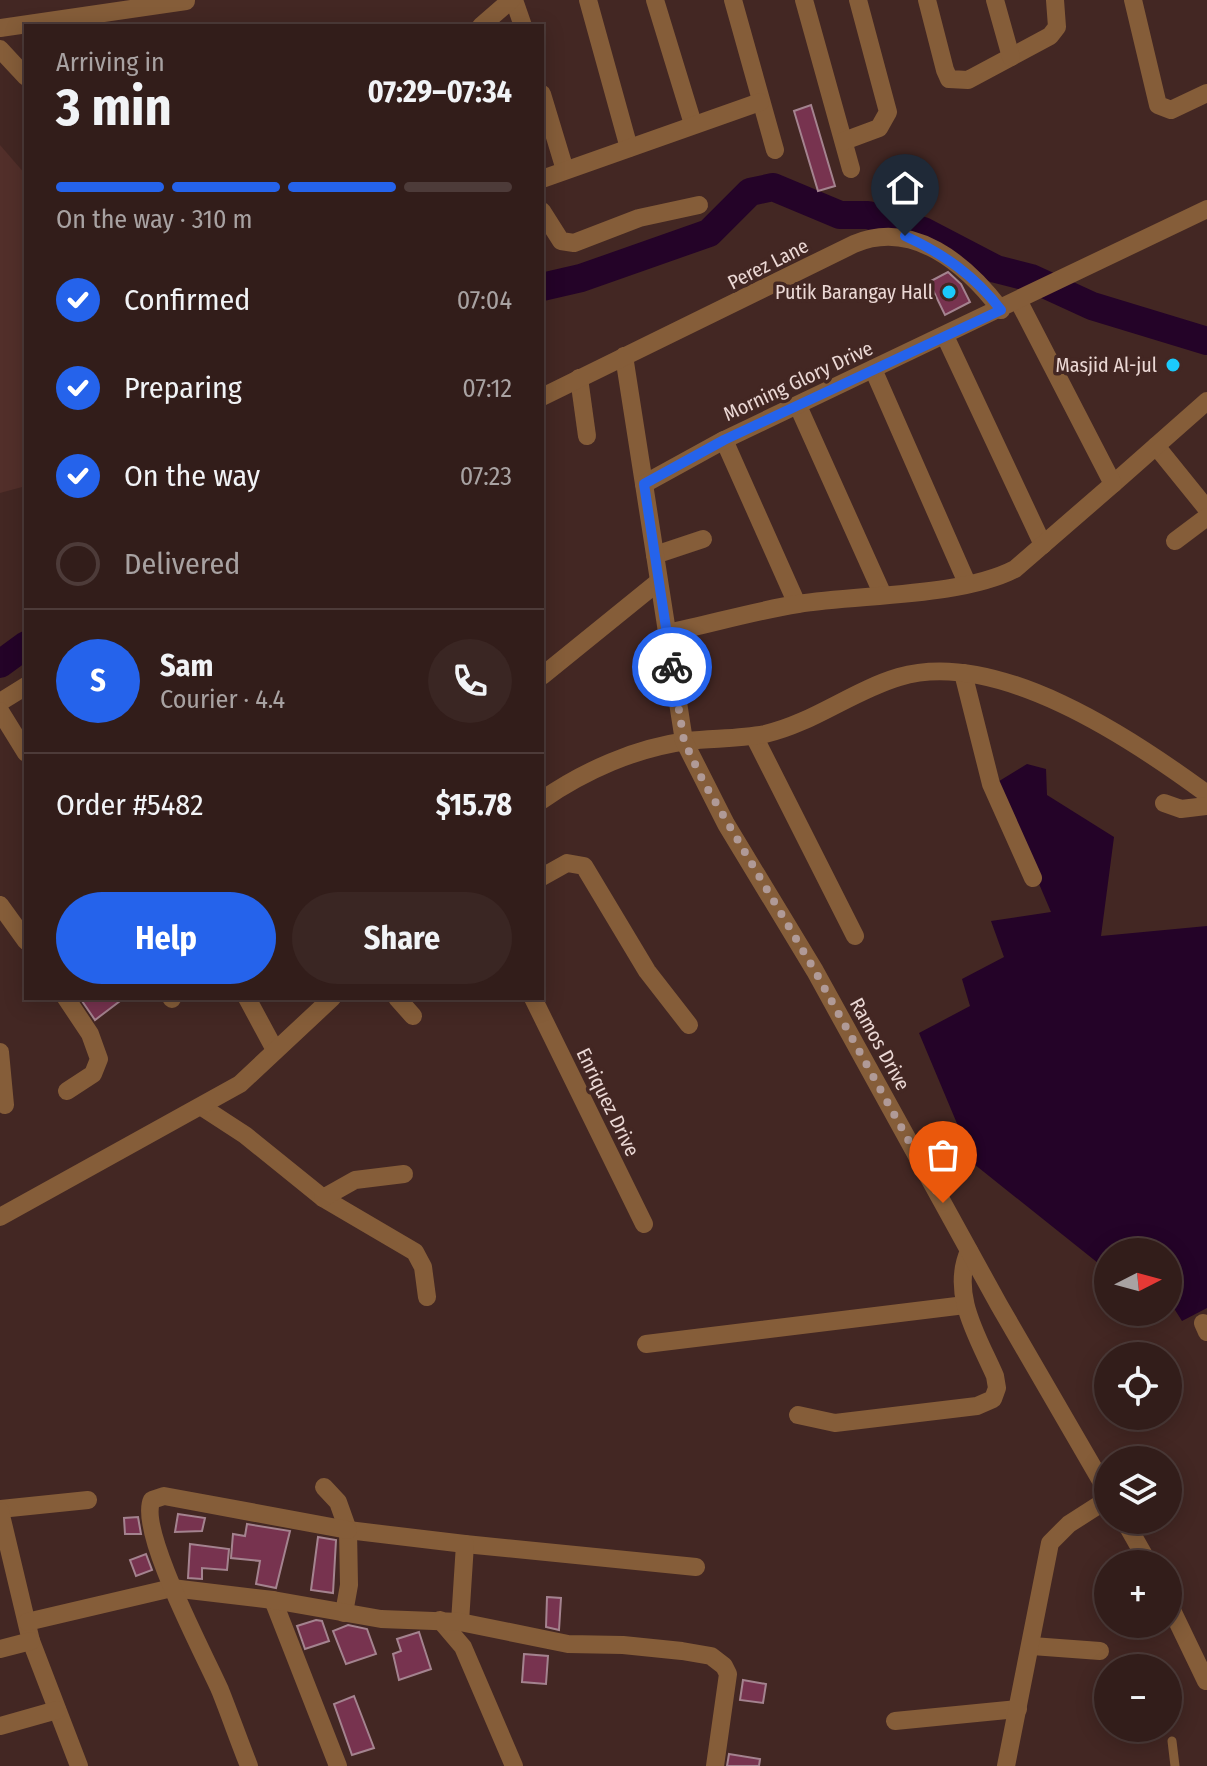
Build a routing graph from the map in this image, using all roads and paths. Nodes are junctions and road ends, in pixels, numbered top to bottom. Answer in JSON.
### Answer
{"nodes":[{"id":1,"x":512,"y":0,"type":"edge"},
{"id":2,"x":588,"y":0,"type":"edge"},
{"id":3,"x":655,"y":0,"type":"edge"},
{"id":4,"x":733,"y":0,"type":"edge"},
{"id":5,"x":804,"y":0,"type":"edge"},
{"id":6,"x":858,"y":0,"type":"edge"},
{"id":7,"x":927,"y":0,"type":"edge"},
{"id":8,"x":995,"y":0,"type":"edge"},
{"id":9,"x":1055,"y":0,"type":"edge"},
{"id":10,"x":1133,"y":0,"type":"edge"},
{"id":11,"x":186,"y":1,"type":"edge"},
{"id":12,"x":28,"y":24,"type":"edge"},
{"id":13,"x":483,"y":24,"type":"edge"},
{"id":14,"x":522,"y":24,"type":"edge"},
{"id":15,"x":24,"y":25,"type":"edge"},
{"id":16,"x":0,"y":28,"type":"edge"},
{"id":17,"x":0,"y":49,"type":"edge"},
{"id":18,"x":1011,"y":57,"type":"junction"},
{"id":19,"x":24,"y":73,"type":"edge"},
{"id":20,"x":1207,"y":93,"type":"edge"},
{"id":21,"x":544,"y":101,"type":"edge"},
{"id":22,"x":760,"y":102,"type":"junction"},
{"id":23,"x":693,"y":124,"type":"junction"},
{"id":24,"x":844,"y":141,"type":"junction"},
{"id":25,"x":629,"y":148,"type":"junction"},
{"id":26,"x":775,"y":150,"type":"dead end"},
{"id":27,"x":851,"y":169,"type":"dead end"},
{"id":28,"x":565,"y":170,"type":"junction"},
{"id":29,"x":544,"y":178,"type":"edge"},
{"id":30,"x":699,"y":205,"type":"dead end"},
{"id":31,"x":1207,"y":209,"type":"edge"},
{"id":32,"x":544,"y":214,"type":"edge"},
{"id":33,"x":1019,"y":302,"type":"junction"},
{"id":34,"x":1001,"y":310,"type":"junction"},
{"id":35,"x":945,"y":336,"type":"junction"},
{"id":36,"x":624,"y":356,"type":"junction"},
{"id":37,"x":873,"y":369,"type":"junction"},
{"id":38,"x":579,"y":378,"type":"junction"},
{"id":39,"x":544,"y":396,"type":"edge"},
{"id":40,"x":1207,"y":401,"type":"edge"},
{"id":41,"x":798,"y":406,"type":"junction"},
{"id":42,"x":587,"y":436,"type":"dead end"},
{"id":43,"x":724,"y":440,"type":"junction"},
{"id":44,"x":1156,"y":446,"type":"junction"},
{"id":45,"x":644,"y":484,"type":"junction"},
{"id":46,"x":1113,"y":484,"type":"junction"},
{"id":47,"x":1207,"y":509,"type":"edge"},
{"id":48,"x":1207,"y":517,"type":"edge"},
{"id":49,"x":703,"y":539,"type":"dead end"},
{"id":50,"x":1175,"y":541,"type":"dead end"},
{"id":51,"x":1043,"y":545,"type":"junction"},
{"id":52,"x":655,"y":555,"type":"junction"},
{"id":53,"x":658,"y":582,"type":"junction"},
{"id":54,"x":967,"y":583,"type":"junction"},
{"id":55,"x":882,"y":593,"type":"junction"},
{"id":56,"x":797,"y":604,"type":"junction"},
{"id":57,"x":667,"y":633,"type":"junction"},
{"id":58,"x":963,"y":673,"type":"junction"},
{"id":59,"x":544,"y":674,"type":"edge"},
{"id":60,"x":24,"y":687,"type":"edge"},
{"id":61,"x":0,"y":702,"type":"edge"},
{"id":62,"x":0,"y":711,"type":"edge"},
{"id":63,"x":754,"y":736,"type":"junction"},
{"id":64,"x":684,"y":741,"type":"junction"},
{"id":65,"x":24,"y":750,"type":"edge"},
{"id":66,"x":1207,"y":794,"type":"edge"},
{"id":67,"x":544,"y":799,"type":"edge"},
{"id":68,"x":1164,"y":803,"type":"dead end"},
{"id":69,"x":1207,"y":806,"type":"edge"},
{"id":70,"x":544,"y":876,"type":"edge"},
{"id":71,"x":1033,"y":878,"type":"dead end"},
{"id":72,"x":0,"y":905,"type":"edge"},
{"id":73,"x":855,"y":936,"type":"dead end"},
{"id":74,"x":24,"y":938,"type":"edge"},
{"id":75,"x":67,"y":1000,"type":"edge"},
{"id":76,"x":248,"y":1000,"type":"edge"},
{"id":77,"x":330,"y":1000,"type":"edge"},
{"id":78,"x":399,"y":1000,"type":"edge"},
{"id":79,"x":534,"y":1000,"type":"edge"},
{"id":80,"x":413,"y":1016,"type":"dead end"},
{"id":81,"x":689,"y":1025,"type":"dead end"},
{"id":82,"x":275,"y":1050,"type":"junction"},
{"id":83,"x":0,"y":1052,"type":"edge"},
{"id":84,"x":67,"y":1091,"type":"dead end"},
{"id":85,"x":5,"y":1105,"type":"dead end"},
{"id":86,"x":202,"y":1107,"type":"junction"},
{"id":87,"x":404,"y":1174,"type":"dead end"},
{"id":88,"x":323,"y":1198,"type":"junction"},
{"id":89,"x":0,"y":1217,"type":"edge"},
{"id":90,"x":644,"y":1224,"type":"dead end"},
{"id":91,"x":969,"y":1251,"type":"junction"},
{"id":92,"x":427,"y":1297,"type":"dead end"},
{"id":93,"x":965,"y":1305,"type":"junction"},
{"id":94,"x":646,"y":1344,"type":"dead end"},
{"id":95,"x":798,"y":1415,"type":"dead end"},
{"id":96,"x":1094,"y":1471,"type":"edge"},
{"id":97,"x":324,"y":1487,"type":"dead end"},
{"id":98,"x":88,"y":1500,"type":"dead end"},
{"id":99,"x":1094,"y":1506,"type":"edge"},
{"id":100,"x":0,"y":1510,"type":"edge"},
{"id":101,"x":348,"y":1530,"type":"junction"},
{"id":102,"x":465,"y":1544,"type":"junction"},
{"id":103,"x":696,"y":1567,"type":"dead end"},
{"id":104,"x":172,"y":1588,"type":"junction"},
{"id":105,"x":273,"y":1600,"type":"junction"},
{"id":106,"x":344,"y":1613,"type":"junction"},
{"id":107,"x":440,"y":1620,"type":"junction"},
{"id":108,"x":460,"y":1622,"type":"junction"},
{"id":109,"x":1182,"y":1631,"type":"edge"},
{"id":110,"x":29,"y":1632,"type":"junction"},
{"id":111,"x":1032,"y":1646,"type":"junction"},
{"id":112,"x":0,"y":1649,"type":"edge"},
{"id":113,"x":1100,"y":1651,"type":"dead end"},
{"id":114,"x":1206,"y":1681,"type":"edge"},
{"id":115,"x":1018,"y":1709,"type":"junction"},
{"id":116,"x":57,"y":1710,"type":"junction"},
{"id":117,"x":895,"y":1721,"type":"dead end"},
{"id":118,"x":0,"y":1726,"type":"edge"},
{"id":119,"x":1172,"y":1742,"type":"edge"},
{"id":120,"x":79,"y":1766,"type":"edge"},
{"id":121,"x":249,"y":1766,"type":"edge"},
{"id":122,"x":338,"y":1766,"type":"edge"},
{"id":123,"x":514,"y":1766,"type":"edge"},
{"id":124,"x":715,"y":1766,"type":"edge"},
{"id":125,"x":1006,"y":1766,"type":"edge"},
{"id":126,"x":1175,"y":1766,"type":"edge"}],
"edges":[{"from":1,"to":13,"type":"street"},
{"from":1,"to":14,"type":"street"},
{"from":2,"to":25,"type":"street"},
{"from":3,"to":23,"type":"street"},
{"from":4,"to":22,"type":"street"},
{"from":5,"to":24,"type":"street"},
{"from":6,"to":24,"type":"street"},
{"from":7,"to":18,"type":"street"},
{"from":8,"to":18,"type":"street"},
{"from":9,"to":18,"type":"street"},
{"from":10,"to":20,"type":"street"},
{"from":11,"to":12,"type":"street"},
{"from":15,"to":16,"type":"street"},
{"from":17,"to":19,"type":"street"},
{"from":21,"to":28,"type":"street"},
{"from":22,"to":23,"type":"street"},
{"from":22,"to":26,"type":"street"},
{"from":23,"to":25,"type":"street"},
{"from":24,"to":27,"type":"street"},
{"from":25,"to":28,"type":"street"},
{"from":28,"to":29,"type":"street"},
{"from":30,"to":32,"type":"street"},
{"from":31,"to":33,"type":"street","name":"Morning Glory Drive"},
{"from":33,"to":34,"type":"street","name":"Morning Glory Drive"},
{"from":33,"to":46,"type":"street"},
{"from":34,"to":35,"type":"street","name":"Morning Glory Drive"},
{"from":34,"to":36,"type":"street","name":"Perez Lane"},
{"from":35,"to":37,"type":"street","name":"Morning Glory Drive"},
{"from":35,"to":51,"type":"street"},
{"from":36,"to":38,"type":"street","name":"Perez Lane"},
{"from":36,"to":45,"type":"street"},
{"from":37,"to":41,"type":"street","name":"Morning Glory Drive"},
{"from":37,"to":54,"type":"street"},
{"from":38,"to":39,"type":"street","name":"Perez Lane"},
{"from":38,"to":42,"type":"street"},
{"from":40,"to":44,"type":"street"},
{"from":41,"to":43,"type":"street","name":"Morning Glory Drive"},
{"from":41,"to":55,"type":"street"},
{"from":43,"to":45,"type":"street","name":"Morning Glory Drive"},
{"from":43,"to":56,"type":"street"},
{"from":44,"to":46,"type":"street"},
{"from":44,"to":47,"type":"street"},
{"from":45,"to":52,"type":"street"},
{"from":46,"to":51,"type":"street"},
{"from":48,"to":50,"type":"street"},
{"from":49,"to":52,"type":"street"},
{"from":51,"to":54,"type":"street"},
{"from":52,"to":53,"type":"street"},
{"from":53,"to":57,"type":"street"},
{"from":53,"to":59,"type":"street"},
{"from":54,"to":55,"type":"street"},
{"from":55,"to":56,"type":"street"},
{"from":56,"to":57,"type":"street"},
{"from":57,"to":64,"type":"street"},
{"from":58,"to":63,"type":"street"},
{"from":58,"to":66,"type":"street"},
{"from":58,"to":71,"type":"street"},
{"from":60,"to":61,"type":"street"},
{"from":62,"to":65,"type":"street"},
{"from":63,"to":64,"type":"street"},
{"from":63,"to":73,"type":"street"},
{"from":64,"to":67,"type":"street"},
{"from":64,"to":91,"type":"street","name":"Ramos Drive"},
{"from":68,"to":69,"type":"street"},
{"from":70,"to":81,"type":"street"},
{"from":72,"to":74,"type":"street"},
{"from":75,"to":84,"type":"street"},
{"from":76,"to":82,"type":"street"},
{"from":77,"to":82,"type":"street"},
{"from":78,"to":80,"type":"street"},
{"from":79,"to":90,"type":"street","name":"Enriquez Drive"},
{"from":82,"to":86,"type":"street"},
{"from":83,"to":85,"type":"street"},
{"from":86,"to":88,"type":"street"},
{"from":86,"to":89,"type":"street"},
{"from":87,"to":88,"type":"street"},
{"from":88,"to":92,"type":"street"},
{"from":91,"to":93,"type":"street"},
{"from":91,"to":96,"type":"street","name":"Ramos Drive"},
{"from":93,"to":94,"type":"street"},
{"from":93,"to":95,"type":"street"},
{"from":97,"to":101,"type":"street"},
{"from":98,"to":100,"type":"street"},
{"from":99,"to":111,"type":"street"},
{"from":100,"to":110,"type":"street"},
{"from":101,"to":102,"type":"street"},
{"from":101,"to":104,"type":"street"},
{"from":101,"to":106,"type":"street"},
{"from":102,"to":103,"type":"street"},
{"from":102,"to":108,"type":"street"},
{"from":104,"to":105,"type":"street"},
{"from":104,"to":110,"type":"street"},
{"from":104,"to":121,"type":"street"},
{"from":105,"to":106,"type":"street"},
{"from":105,"to":122,"type":"street"},
{"from":106,"to":107,"type":"street"},
{"from":107,"to":108,"type":"street"},
{"from":107,"to":123,"type":"street"},
{"from":108,"to":124,"type":"street"},
{"from":109,"to":114,"type":"street"},
{"from":110,"to":112,"type":"street"},
{"from":110,"to":116,"type":"street"},
{"from":111,"to":113,"type":"street"},
{"from":111,"to":115,"type":"street"},
{"from":115,"to":117,"type":"street"},
{"from":115,"to":125,"type":"street"},
{"from":116,"to":118,"type":"street"},
{"from":116,"to":120,"type":"street"},
{"from":119,"to":126,"type":"lane"}]}
